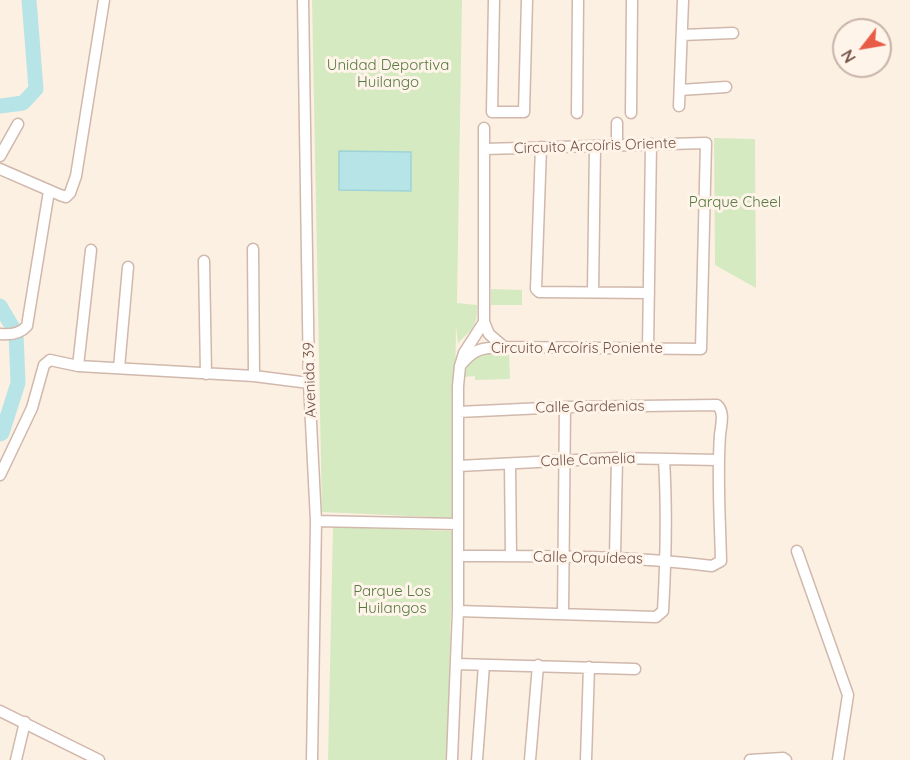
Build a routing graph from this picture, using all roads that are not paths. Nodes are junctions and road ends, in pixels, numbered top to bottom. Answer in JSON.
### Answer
{"nodes":[{"id":1,"x":104,"y":0,"type":"edge"},
{"id":2,"x":303,"y":0,"type":"edge"},
{"id":3,"x":494,"y":0,"type":"edge"},
{"id":4,"x":528,"y":0,"type":"edge"},
{"id":5,"x":578,"y":0,"type":"edge"},
{"id":6,"x":632,"y":0,"type":"edge"},
{"id":7,"x":683,"y":0,"type":"edge"},
{"id":8,"x":733,"y":33,"type":"dead end"},
{"id":9,"x":682,"y":35,"type":"junction"},
{"id":10,"x":726,"y":87,"type":"dead end"},
{"id":11,"x":680,"y":90,"type":"junction"},
{"id":12,"x":679,"y":106,"type":"dead end"},
{"id":13,"x":577,"y":113,"type":"dead end"},
{"id":14,"x":631,"y":113,"type":"dead end"},
{"id":15,"x":617,"y":123,"type":"dead end"},
{"id":16,"x":18,"y":124,"type":"dead end"},
{"id":17,"x":484,"y":128,"type":"dead end"},
{"id":18,"x":651,"y":144,"type":"junction"},
{"id":19,"x":617,"y":145,"type":"junction"},
{"id":20,"x":595,"y":146,"type":"junction"},
{"id":21,"x":541,"y":147,"type":"junction"},
{"id":22,"x":484,"y":149,"type":"junction"},
{"id":23,"x":0,"y":156,"type":"edge"},
{"id":24,"x":0,"y":169,"type":"edge"},
{"id":25,"x":49,"y":191,"type":"junction"},
{"id":26,"x":253,"y":249,"type":"dead end"},
{"id":27,"x":91,"y":250,"type":"dead end"},
{"id":28,"x":204,"y":261,"type":"dead end"},
{"id":29,"x":128,"y":267,"type":"dead end"},
{"id":30,"x":593,"y":292,"type":"junction"},
{"id":31,"x":649,"y":292,"type":"junction"},
{"id":32,"x":484,"y":322,"type":"junction"},
{"id":33,"x":0,"y":334,"type":"edge"},
{"id":34,"x":504,"y":346,"type":"junction"},
{"id":35,"x":648,"y":348,"type":"junction"},
{"id":36,"x":701,"y":349,"type":"joint"},
{"id":37,"x":78,"y":366,"type":"junction"},
{"id":38,"x":460,"y":366,"type":"junction"},
{"id":39,"x":119,"y":368,"type":"junction"},
{"id":40,"x":206,"y":374,"type":"junction"},
{"id":41,"x":255,"y":376,"type":"junction"},
{"id":42,"x":309,"y":383,"type":"junction"},
{"id":43,"x":565,"y":407,"type":"junction"},
{"id":44,"x":458,"y":412,"type":"junction"},
{"id":45,"x":617,"y":458,"type":"junction"},
{"id":46,"x":565,"y":459,"type":"junction"},
{"id":47,"x":664,"y":459,"type":"junction"},
{"id":48,"x":718,"y":460,"type":"junction"},
{"id":49,"x":510,"y":464,"type":"junction"},
{"id":50,"x":458,"y":466,"type":"junction"},
{"id":51,"x":0,"y":475,"type":"edge"},
{"id":52,"x":316,"y":521,"type":"junction"},
{"id":53,"x":458,"y":524,"type":"junction"},
{"id":54,"x":797,"y":551,"type":"dead end"},
{"id":55,"x":458,"y":556,"type":"junction"},
{"id":56,"x":511,"y":556,"type":"junction"},
{"id":57,"x":564,"y":557,"type":"junction"},
{"id":58,"x":615,"y":557,"type":"junction"},
{"id":59,"x":666,"y":560,"type":"junction"},
{"id":60,"x":458,"y":611,"type":"junction"},
{"id":61,"x":563,"y":613,"type":"junction"},
{"id":62,"x":456,"y":664,"type":"junction"},
{"id":63,"x":484,"y":665,"type":"junction"},
{"id":64,"x":538,"y":665,"type":"junction"},
{"id":65,"x":589,"y":667,"type":"junction"},
{"id":66,"x":635,"y":669,"type":"dead end"},
{"id":67,"x":0,"y":711,"type":"edge"},
{"id":68,"x":25,"y":722,"type":"junction"},
{"id":69,"x":85,"y":757,"type":"edge"},
{"id":70,"x":16,"y":760,"type":"edge"},
{"id":71,"x":99,"y":760,"type":"edge"},
{"id":72,"x":312,"y":760,"type":"edge"},
{"id":73,"x":452,"y":760,"type":"edge"},
{"id":74,"x":477,"y":760,"type":"edge"},
{"id":75,"x":530,"y":760,"type":"edge"},
{"id":76,"x":586,"y":760,"type":"edge"},
{"id":77,"x":751,"y":760,"type":"edge"},
{"id":78,"x":786,"y":760,"type":"edge"},
{"id":79,"x":838,"y":760,"type":"edge"}],
"edges":[{"from":1,"to":25,"type":"street"},
{"from":2,"to":42,"type":"street","name":"Avenida 39"},
{"from":3,"to":4,"type":"street"},
{"from":5,"to":13,"type":"street"},
{"from":6,"to":14,"type":"street"},
{"from":7,"to":9,"type":"street"},
{"from":8,"to":9,"type":"street"},
{"from":9,"to":11,"type":"street"},
{"from":10,"to":11,"type":"street"},
{"from":11,"to":12,"type":"street"},
{"from":15,"to":19,"type":"street"},
{"from":16,"to":23,"type":"street"},
{"from":17,"to":22,"type":"street"},
{"from":18,"to":19,"type":"street","name":"Circuito Arcoíris Oriente"},
{"from":18,"to":31,"type":"street"},
{"from":18,"to":36,"type":"street","name":"Circuito Arcoíris Oriente"},
{"from":19,"to":20,"type":"street","name":"Circuito Arcoíris Oriente"},
{"from":20,"to":21,"type":"street","name":"Circuito Arcoíris Oriente"},
{"from":20,"to":30,"type":"street"},
{"from":21,"to":22,"type":"street","name":"Circuito Arcoíris Oriente"},
{"from":21,"to":30,"type":"street"},
{"from":22,"to":32,"type":"street"},
{"from":24,"to":25,"type":"street"},
{"from":25,"to":33,"type":"street"},
{"from":26,"to":41,"type":"street"},
{"from":27,"to":37,"type":"street"},
{"from":28,"to":40,"type":"street"},
{"from":29,"to":39,"type":"street"},
{"from":30,"to":31,"type":"street"},
{"from":31,"to":35,"type":"street"},
{"from":32,"to":34,"type":"street"},
{"from":32,"to":38,"type":"street"},
{"from":34,"to":35,"type":"street","name":"Circuito Arcoíris Poniente"},
{"from":34,"to":38,"type":"street","name":"Circuito Arcoíris Poniente"},
{"from":35,"to":36,"type":"street","name":"Circuito Arcoíris Poniente"},
{"from":37,"to":39,"type":"street"},
{"from":37,"to":51,"type":"street"},
{"from":38,"to":44,"type":"street"},
{"from":39,"to":40,"type":"street"},
{"from":40,"to":41,"type":"street"},
{"from":41,"to":42,"type":"street"},
{"from":42,"to":52,"type":"street","name":"Avenida 39"},
{"from":43,"to":44,"type":"street","name":"Calle Gardenias"},
{"from":43,"to":46,"type":"street"},
{"from":43,"to":48,"type":"street","name":"Calle Gardenias"},
{"from":44,"to":50,"type":"street"},
{"from":45,"to":46,"type":"street","name":"Calle Camelia"},
{"from":45,"to":47,"type":"street","name":"Calle Camelia"},
{"from":45,"to":58,"type":"street"},
{"from":46,"to":49,"type":"street","name":"Calle Camelia"},
{"from":46,"to":57,"type":"street"},
{"from":47,"to":48,"type":"street","name":"Calle Camelia"},
{"from":47,"to":59,"type":"street"},
{"from":48,"to":59,"type":"street","name":"Calle Orquídeas"},
{"from":49,"to":50,"type":"street","name":"Calle Camelia"},
{"from":49,"to":56,"type":"street"},
{"from":50,"to":53,"type":"street"},
{"from":52,"to":53,"type":"street"},
{"from":52,"to":72,"type":"street","name":"Avenida 39"},
{"from":53,"to":55,"type":"street"},
{"from":54,"to":79,"type":"street"},
{"from":55,"to":56,"type":"street","name":"Calle Orquídeas"},
{"from":55,"to":60,"type":"street"},
{"from":56,"to":57,"type":"street","name":"Calle Orquídeas"},
{"from":57,"to":58,"type":"street","name":"Calle Orquídeas"},
{"from":57,"to":61,"type":"street"},
{"from":58,"to":59,"type":"street","name":"Calle Orquídeas"},
{"from":59,"to":61,"type":"street"},
{"from":60,"to":61,"type":"street"},
{"from":60,"to":62,"type":"street"},
{"from":62,"to":63,"type":"street"},
{"from":62,"to":73,"type":"street"},
{"from":63,"to":64,"type":"street"},
{"from":63,"to":74,"type":"street"},
{"from":64,"to":65,"type":"street"},
{"from":64,"to":75,"type":"street"},
{"from":65,"to":66,"type":"street"},
{"from":65,"to":76,"type":"street"},
{"from":67,"to":68,"type":"street"},
{"from":68,"to":69,"type":"street"},
{"from":68,"to":70,"type":"street"},
{"from":69,"to":71,"type":"street"},
{"from":77,"to":78,"type":"street"}]}
